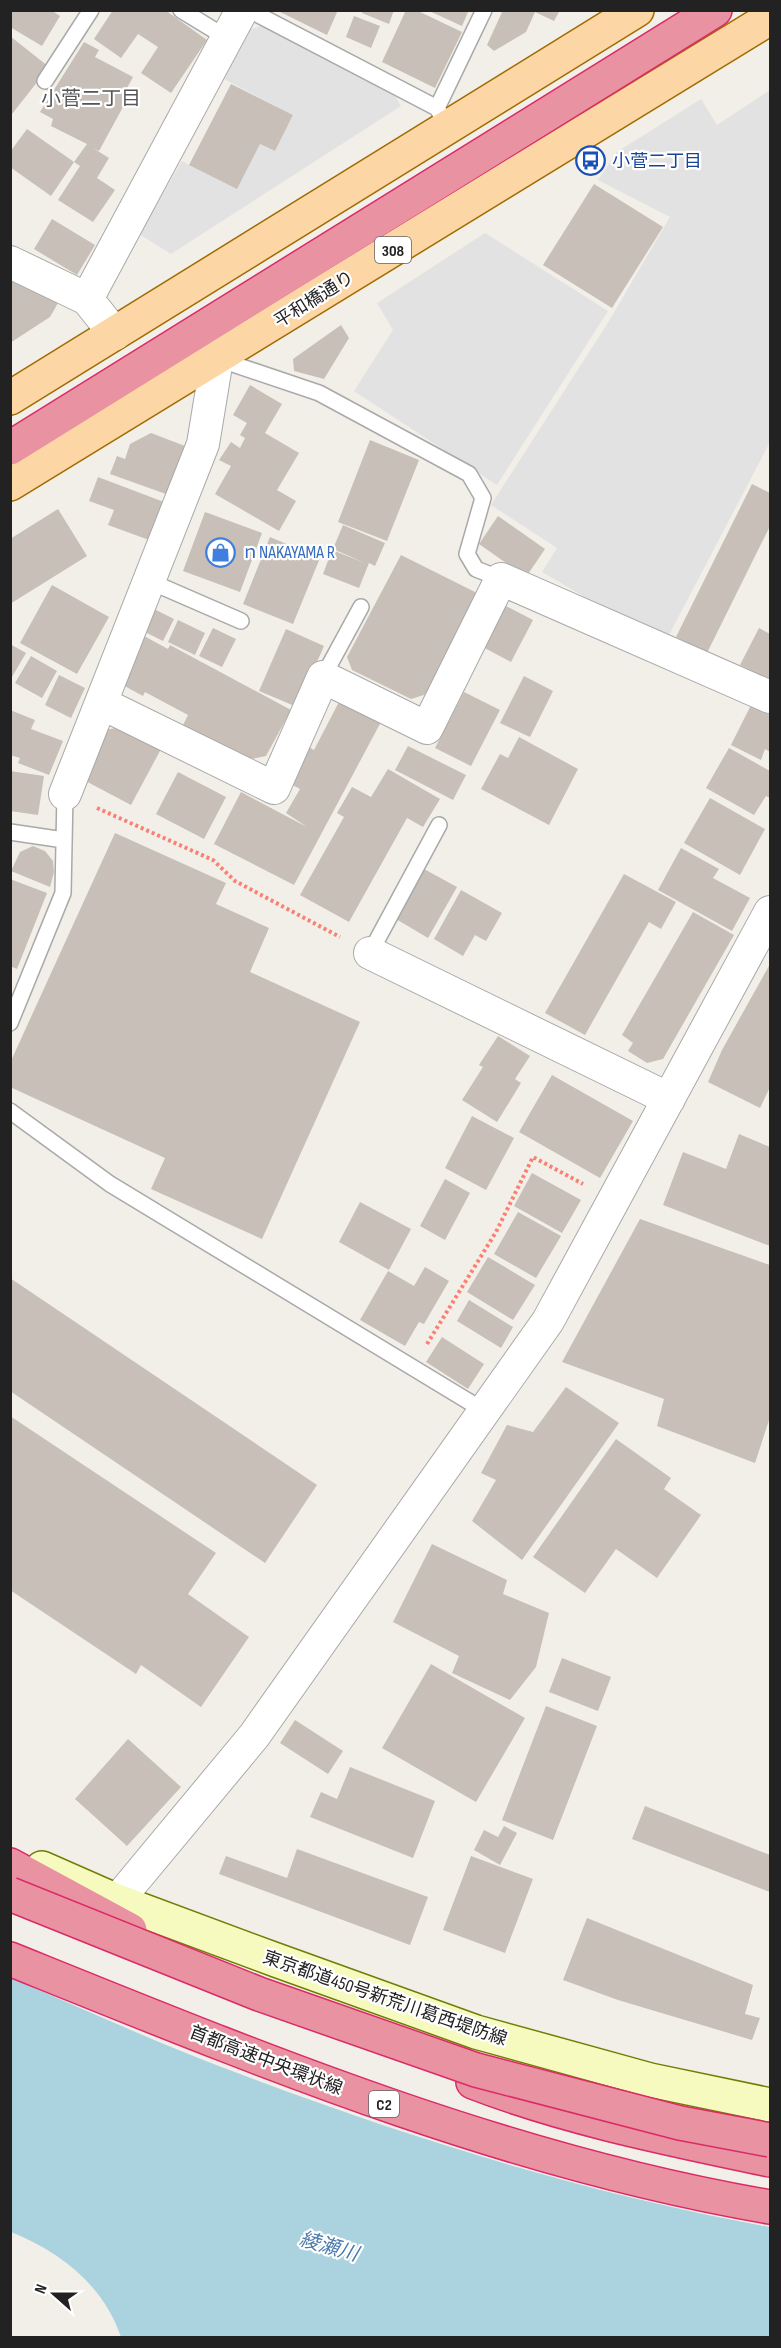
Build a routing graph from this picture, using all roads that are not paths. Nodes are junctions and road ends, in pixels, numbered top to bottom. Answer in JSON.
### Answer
{"nodes":[{"id":1,"x":90,"y":10,"type":"edge"},
{"id":2,"x":181,"y":10,"type":"edge"},
{"id":3,"x":242,"y":10,"type":"edge"},
{"id":4,"x":249,"y":10,"type":"edge"},
{"id":5,"x":484,"y":10,"type":"edge"},
{"id":6,"x":637,"y":10,"type":"edge"},
{"id":7,"x":716,"y":10,"type":"edge"},
{"id":8,"x":771,"y":18,"type":"edge"},
{"id":9,"x":227,"y":38,"type":"junction"},
{"id":10,"x":45,"y":81,"type":"dead end"},
{"id":11,"x":442,"y":118,"type":"junction"},
{"id":12,"x":10,"y":262,"type":"edge"},
{"id":13,"x":87,"y":298,"type":"junction"},
{"id":14,"x":115,"y":334,"type":"junction"},
{"id":15,"x":216,"y":359,"type":"junction"},
{"id":16,"x":10,"y":398,"type":"edge"},
{"id":17,"x":10,"y":448,"type":"edge"},
{"id":18,"x":10,"y":484,"type":"edge"},
{"id":19,"x":501,"y":579,"type":"junction"},
{"id":20,"x":149,"y":581,"type":"junction"},
{"id":21,"x":361,"y":607,"type":"dead end"},
{"id":22,"x":242,"y":621,"type":"dead end"},
{"id":23,"x":323,"y":677,"type":"junction"},
{"id":24,"x":771,"y":697,"type":"edge"},
{"id":25,"x":101,"y":703,"type":"junction"},
{"id":26,"x":65,"y":794,"type":"joint"},
{"id":27,"x":439,"y":825,"type":"dead end"},
{"id":28,"x":10,"y":832,"type":"edge"},
{"id":29,"x":64,"y":840,"type":"junction"},
{"id":30,"x":771,"y":912,"type":"edge"},
{"id":31,"x":370,"y":953,"type":"joint"},
{"id":32,"x":10,"y":1023,"type":"edge"},
{"id":33,"x":669,"y":1099,"type":"junction"},
{"id":34,"x":10,"y":1112,"type":"edge"},
{"id":35,"x":486,"y":1412,"type":"junction"},
{"id":36,"x":10,"y":1855,"type":"edge"},
{"id":37,"x":10,"y":1865,"type":"edge"},
{"id":38,"x":10,"y":1886,"type":"edge"},
{"id":39,"x":10,"y":1894,"type":"edge"},
{"id":40,"x":117,"y":1901,"type":"junction"},
{"id":41,"x":78,"y":1923,"type":"junction"},
{"id":42,"x":10,"y":1959,"type":"edge"},
{"id":43,"x":771,"y":2105,"type":"edge"},
{"id":44,"x":771,"y":2140,"type":"edge"},
{"id":45,"x":771,"y":2160,"type":"edge"},
{"id":46,"x":771,"y":2207,"type":"edge"}],
"edges":[{"from":1,"to":10,"type":"lane"},
{"from":2,"to":9,"type":"lane"},
{"from":3,"to":9,"type":"street"},
{"from":4,"to":11,"type":"lane"},
{"from":5,"to":11,"type":"lane"},
{"from":6,"to":11,"type":"main road"},
{"from":7,"to":17,"type":"highway"},
{"from":8,"to":15,"type":"main road","name":"平和橋通り","number":"308"},
{"from":9,"to":13,"type":"street"},
{"from":11,"to":14,"type":"main road"},
{"from":12,"to":13,"type":"street"},
{"from":13,"to":14,"type":"street"},
{"from":14,"to":16,"type":"main road"},
{"from":15,"to":18,"type":"main road","name":"平和橋通り","number":"308"},
{"from":15,"to":19,"type":"lane"},
{"from":15,"to":20,"type":"street"},
{"from":19,"to":23,"type":"street"},
{"from":19,"to":24,"type":"street"},
{"from":20,"to":22,"type":"lane"},
{"from":20,"to":25,"type":"street"},
{"from":21,"to":23,"type":"lane"},
{"from":23,"to":25,"type":"street"},
{"from":25,"to":26,"type":"street"},
{"from":26,"to":29,"type":"lane"},
{"from":27,"to":31,"type":"lane"},
{"from":28,"to":29,"type":"lane"},
{"from":29,"to":32,"type":"lane"},
{"from":30,"to":33,"type":"street"},
{"from":31,"to":33,"type":"street"},
{"from":33,"to":35,"type":"street"},
{"from":34,"to":35,"type":"lane"},
{"from":35,"to":40,"type":"street"},
{"from":36,"to":40,"type":"main road","name":"東京都道450号新荒川葛西堤防線"},
{"from":37,"to":45,"type":"highway","bridge":true},
{"from":38,"to":41,"type":"highway","bridge":true},
{"from":39,"to":41,"type":"highway","bridge":true},
{"from":40,"to":43,"type":"main road","name":"東京都道450号新荒川葛西堤防線"},
{"from":41,"to":44,"type":"highway","bridge":true},
{"from":42,"to":46,"type":"highway","name":"首都高速中央環状線","number":"C2"}]}
